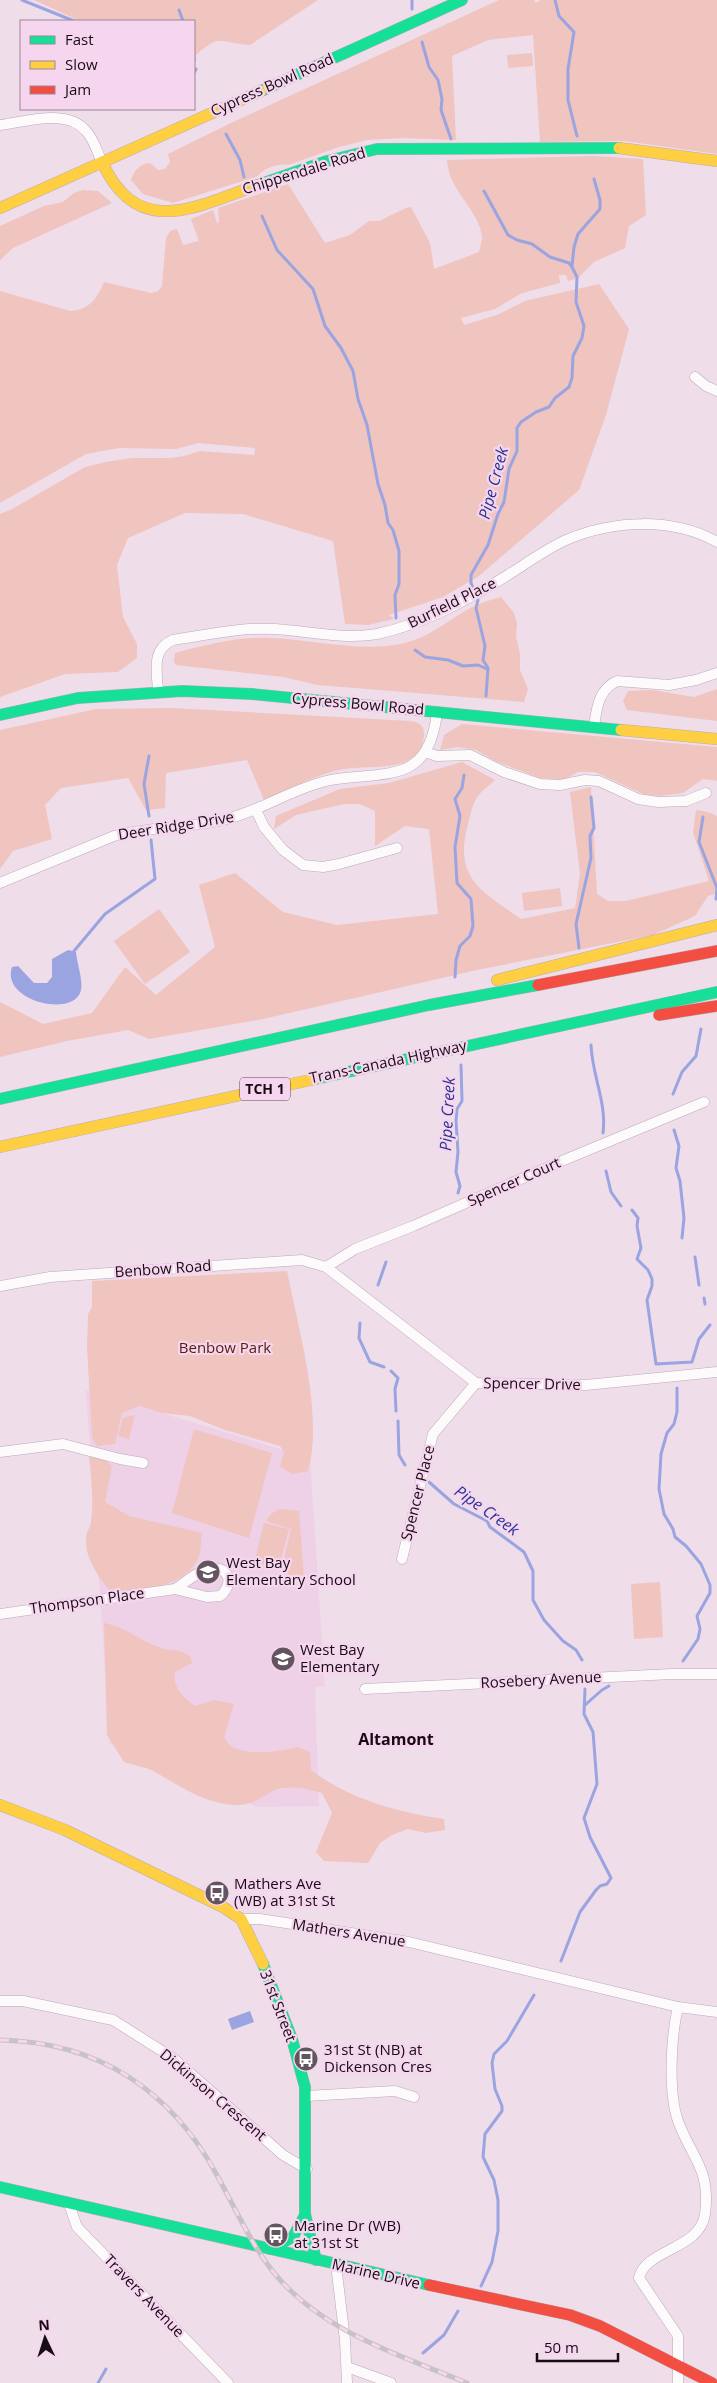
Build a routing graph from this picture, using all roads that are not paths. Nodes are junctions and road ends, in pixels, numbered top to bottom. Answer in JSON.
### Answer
{"nodes":[{"id":1,"x":462,"y":0,"type":"edge"},
{"id":2,"x":0,"y":125,"type":"edge"},
{"id":3,"x":717,"y":161,"type":"edge"},
{"id":4,"x":102,"y":162,"type":"junction"},
{"id":5,"x":0,"y":208,"type":"edge"},
{"id":6,"x":695,"y":377,"type":"dead end"},
{"id":7,"x":717,"y":391,"type":"edge"},
{"id":8,"x":717,"y":542,"type":"edge"},
{"id":9,"x":717,"y":673,"type":"edge"},
{"id":10,"x":158,"y":691,"type":"junction"},
{"id":11,"x":437,"y":712,"type":"junction"},
{"id":12,"x":0,"y":715,"type":"edge"},
{"id":13,"x":594,"y":726,"type":"junction"},
{"id":14,"x":717,"y":739,"type":"edge"},
{"id":15,"x":425,"y":752,"type":"junction"},
{"id":16,"x":706,"y":793,"type":"dead end"},
{"id":17,"x":256,"y":810,"type":"junction"},
{"id":18,"x":397,"y":848,"type":"dead end"},
{"id":19,"x":0,"y":883,"type":"edge"},
{"id":20,"x":717,"y":925,"type":"edge"},
{"id":21,"x":717,"y":952,"type":"edge"},
{"id":22,"x":717,"y":992,"type":"edge"},
{"id":23,"x":717,"y":1006,"type":"edge"},
{"id":24,"x":321,"y":1028,"type":"junction"},
{"id":25,"x":530,"y":1032,"type":"junction"},
{"id":26,"x":0,"y":1100,"type":"edge"},
{"id":27,"x":704,"y":1102,"type":"dead end"},
{"id":28,"x":0,"y":1147,"type":"edge"},
{"id":29,"x":326,"y":1267,"type":"junction"},
{"id":30,"x":0,"y":1286,"type":"edge"},
{"id":31,"x":717,"y":1372,"type":"edge"},
{"id":32,"x":476,"y":1383,"type":"junction"},
{"id":33,"x":0,"y":1452,"type":"edge"},
{"id":34,"x":142,"y":1463,"type":"dead end"},
{"id":35,"x":402,"y":1559,"type":"dead end"},
{"id":36,"x":174,"y":1589,"type":"junction"},
{"id":37,"x":0,"y":1614,"type":"edge"},
{"id":38,"x":717,"y":1674,"type":"edge"},
{"id":39,"x":366,"y":1689,"type":"dead end"},
{"id":40,"x":0,"y":1806,"type":"edge"},
{"id":41,"x":241,"y":1919,"type":"junction"},
{"id":42,"x":0,"y":2001,"type":"edge"},
{"id":43,"x":678,"y":2007,"type":"junction"},
{"id":44,"x":717,"y":2012,"type":"edge"},
{"id":45,"x":306,"y":2096,"type":"junction"},
{"id":46,"x":414,"y":2097,"type":"dead end"},
{"id":47,"x":307,"y":2169,"type":"junction"},
{"id":48,"x":0,"y":2186,"type":"edge"},
{"id":49,"x":69,"y":2204,"type":"junction"},
{"id":50,"x":306,"y":2214,"type":"junction"},
{"id":51,"x":270,"y":2250,"type":"junction"},
{"id":52,"x":316,"y":2260,"type":"junction"},
{"id":53,"x":336,"y":2265,"type":"junction"},
{"id":54,"x":678,"y":2366,"type":"junction"},
{"id":55,"x":347,"y":2367,"type":"junction"},
{"id":56,"x":228,"y":2383,"type":"edge"},
{"id":57,"x":347,"y":2383,"type":"edge"},
{"id":58,"x":391,"y":2383,"type":"edge"},
{"id":59,"x":678,"y":2383,"type":"edge"},
{"id":60,"x":712,"y":2383,"type":"edge"}],
"edges":[{"from":1,"to":4,"type":"main road","name":"Cypress Bowl Road"},
{"from":2,"to":4,"type":"street","name":"Chippendale Road"},
{"from":3,"to":4,"type":"main road","name":"Chippendale Road"},
{"from":4,"to":5,"type":"main road","name":"Cypress Bowl Road"},
{"from":6,"to":7,"type":"street"},
{"from":8,"to":10,"type":"street","name":"Burfield Place"},
{"from":9,"to":13,"type":"street"},
{"from":10,"to":11,"type":"main road","name":"Cypress Bowl Road"},
{"from":10,"to":12,"type":"main road","name":"Cypress Bowl Road"},
{"from":11,"to":13,"type":"main road","name":"Cypress Bowl Road"},
{"from":11,"to":15,"type":"street","name":"Deer Ridge Drive"},
{"from":13,"to":14,"type":"main road","name":"Cypress Bowl Road"},
{"from":15,"to":16,"type":"street"},
{"from":15,"to":17,"type":"street","name":"Deer Ridge Drive"},
{"from":17,"to":18,"type":"street"},
{"from":17,"to":19,"type":"street","name":"Deer Ridge Drive"},
{"from":20,"to":24,"type":"main road"},
{"from":21,"to":24,"type":"main road"},
{"from":22,"to":25,"type":"main road","name":"Trans-Canada Highway","number":"TCH 1"},
{"from":23,"to":25,"type":"main road"},
{"from":24,"to":26,"type":"main road"},
{"from":25,"to":28,"type":"main road","name":"Trans-Canada Highway","number":"TCH 1"},
{"from":27,"to":29,"type":"street","name":"Spencer Court"},
{"from":29,"to":30,"type":"street","name":"Benbow Road"},
{"from":29,"to":32,"type":"street","name":"Spencer Drive"},
{"from":31,"to":32,"type":"street","name":"Spencer Drive"},
{"from":32,"to":35,"type":"street","name":"Spencer Place"},
{"from":33,"to":34,"type":"street"},
{"from":36,"to":36,"type":"street","name":"Thompson Place"},
{"from":36,"to":37,"type":"street","name":"Thompson Place"},
{"from":38,"to":39,"type":"street","name":"Rosebery Avenue"},
{"from":40,"to":41,"type":"main road"},
{"from":41,"to":43,"type":"street","name":"Mathers Avenue"},
{"from":41,"to":45,"type":"main road","name":"31st Street"},
{"from":42,"to":47,"type":"street","name":"Dickinson Crescent"},
{"from":43,"to":44,"type":"street","name":"Mathers Avenue"},
{"from":43,"to":54,"type":"street"},
{"from":45,"to":46,"type":"street"},
{"from":45,"to":47,"type":"main road","name":"31st Street"},
{"from":47,"to":50,"type":"main road","name":"31st Street"},
{"from":48,"to":49,"type":"main road","name":"Marine Drive"},
{"from":49,"to":51,"type":"main road","name":"Marine Drive"},
{"from":49,"to":56,"type":"street","name":"Travers Avenue"},
{"from":50,"to":51,"type":"main road"},
{"from":50,"to":52,"type":"main road","name":"31st Street"},
{"from":51,"to":52,"type":"main road","name":"Marine Drive"},
{"from":52,"to":53,"type":"main road","name":"Marine Drive"},
{"from":53,"to":54,"type":"main road","name":"Marine Drive"},
{"from":53,"to":55,"type":"street"},
{"from":54,"to":59,"type":"street"},
{"from":54,"to":60,"type":"main road","name":"Marine Drive"},
{"from":55,"to":57,"type":"street"},
{"from":55,"to":58,"type":"street"}]}
